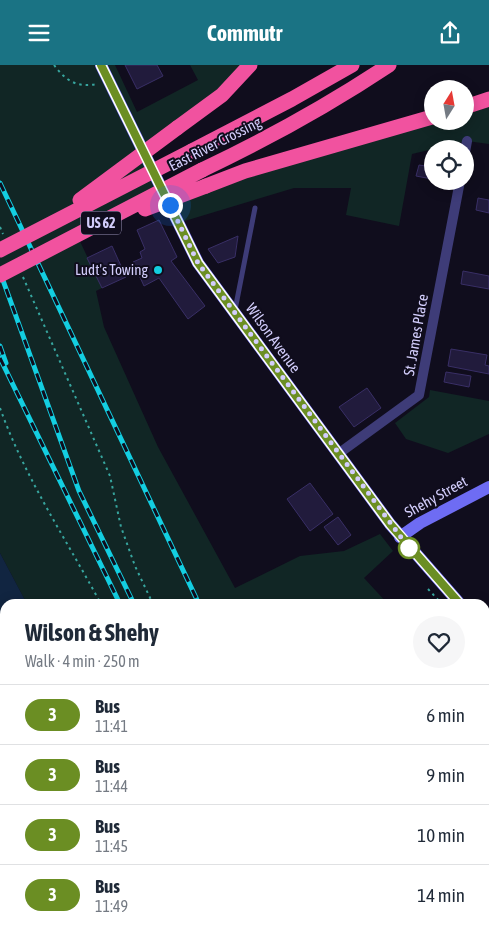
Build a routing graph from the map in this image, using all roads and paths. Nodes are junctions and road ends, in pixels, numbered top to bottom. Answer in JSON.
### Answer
{"nodes":[{"id":1,"x":54,"y":65,"type":"edge"},
{"id":2,"x":101,"y":65,"type":"edge"},
{"id":3,"x":250,"y":65,"type":"edge"},
{"id":4,"x":352,"y":65,"type":"edge"},
{"id":5,"x":389,"y":65,"type":"edge"},
{"id":6,"x":109,"y":81,"type":"junction"},
{"id":7,"x":489,"y":99,"type":"edge"},
{"id":8,"x":474,"y":104,"type":"edge"},
{"id":9,"x":424,"y":119,"type":"edge"},
{"id":10,"x":458,"y":190,"type":"edge"},
{"id":11,"x":255,"y":208,"type":"dead end"},
{"id":12,"x":0,"y":227,"type":"edge"},
{"id":13,"x":41,"y":229,"type":"junction"},
{"id":14,"x":80,"y":233,"type":"junction"},
{"id":15,"x":2,"y":243,"type":"edge"},
{"id":16,"x":20,"y":271,"type":"dead end"},
{"id":17,"x":0,"y":275,"type":"edge"},
{"id":18,"x":234,"y":312,"type":"junction"},
{"id":19,"x":0,"y":408,"type":"edge"},
{"id":20,"x":338,"y":454,"type":"junction"},
{"id":21,"x":489,"y":487,"type":"edge"},
{"id":22,"x":400,"y":537,"type":"junction"},
{"id":23,"x":428,"y":589,"type":"dead end"},
{"id":24,"x":98,"y":599,"type":"edge"},
{"id":25,"x":152,"y":599,"type":"edge"},
{"id":26,"x":437,"y":599,"type":"edge"},
{"id":27,"x":456,"y":599,"type":"edge"}],
"edges":[{"from":1,"to":6,"type":"path"},
{"from":2,"to":6,"type":"main road","name":"Wilson Avenue"},
{"from":3,"to":13,"type":"highway","bridge":true},
{"from":4,"to":13,"type":"highway","name":"East River Crossing","number":"US 62","bridge":true},
{"from":5,"to":14,"type":"highway","name":"East River Crossing","number":"US 62","bridge":true},
{"from":6,"to":18,"type":"main road","name":"Wilson Avenue"},
{"from":7,"to":8,"type":"highway"},
{"from":9,"to":14,"type":"highway","bridge":true},
{"from":10,"to":20,"type":"street","name":"St. James Place"},
{"from":11,"to":18,"type":"lane"},
{"from":12,"to":15,"type":"path"},
{"from":13,"to":15,"type":"highway","name":"East River Crossing","number":"US 62","bridge":true},
{"from":14,"to":17,"type":"highway","name":"East River Crossing","number":"US 62","bridge":true},
{"from":16,"to":25,"type":"path"},
{"from":18,"to":20,"type":"main road","name":"Wilson Avenue"},
{"from":19,"to":24,"type":"path"},
{"from":20,"to":22,"type":"main road","name":"Wilson Avenue"},
{"from":21,"to":22,"type":"main road","name":"Shehy Street"},
{"from":22,"to":27,"type":"main road","name":"Wilson Avenue"},
{"from":23,"to":26,"type":"path"}]}
